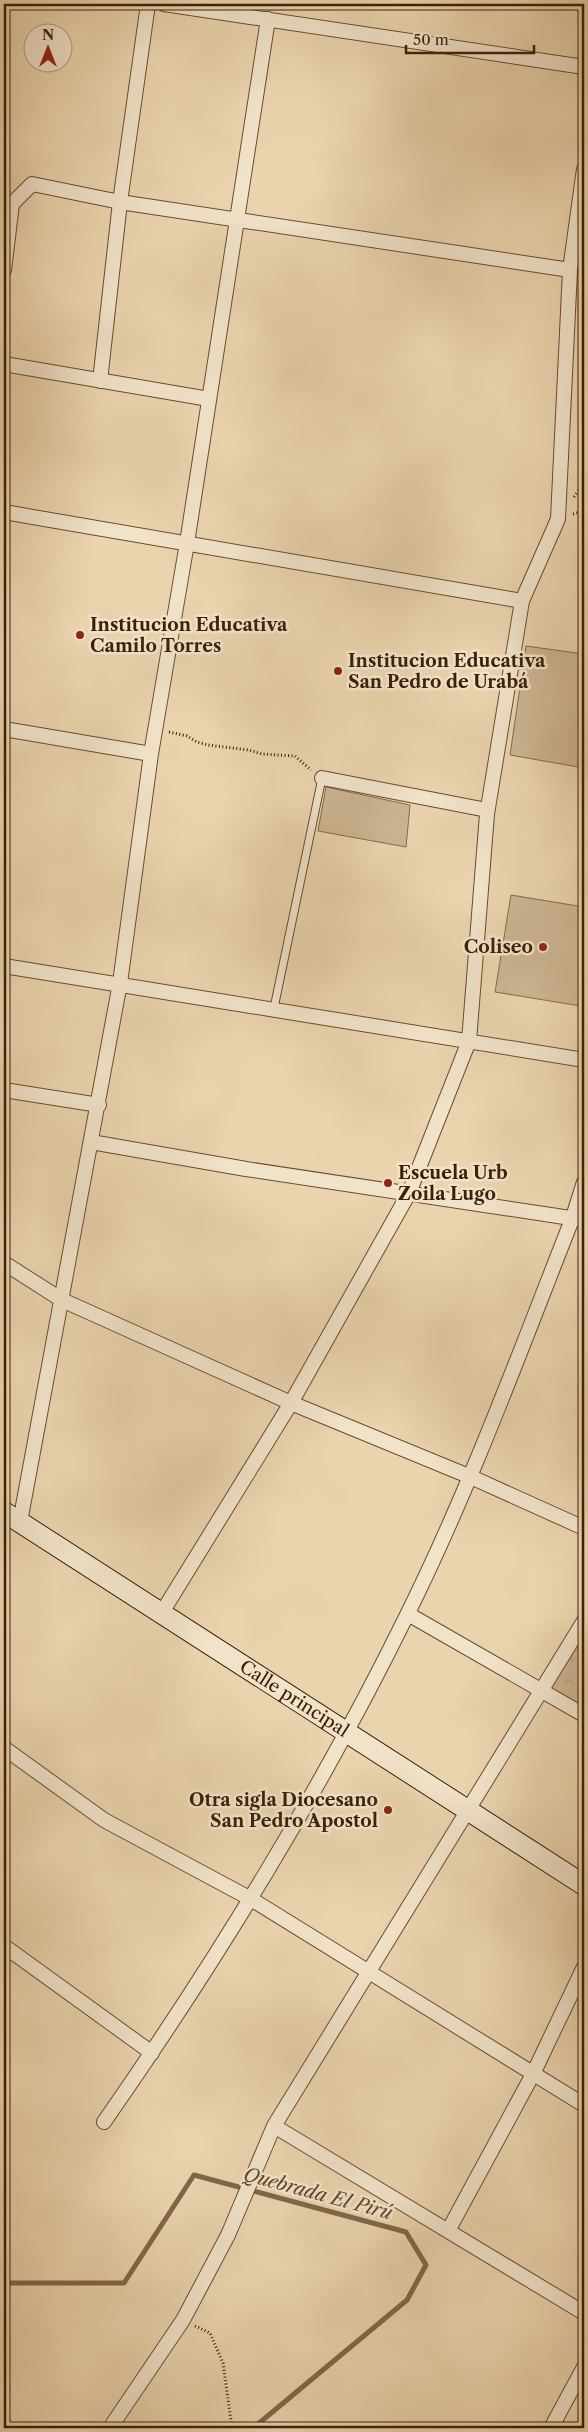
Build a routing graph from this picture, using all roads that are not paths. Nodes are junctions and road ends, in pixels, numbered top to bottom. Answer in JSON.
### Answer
{"nodes":[{"id":1,"x":148,"y":4,"type":"edge"},
{"id":2,"x":164,"y":4,"type":"edge"},
{"id":3,"x":204,"y":7,"type":"edge"},
{"id":4,"x":268,"y":19,"type":"junction"},
{"id":5,"x":584,"y":67,"type":"edge"},
{"id":6,"x":584,"y":169,"type":"edge"},
{"id":7,"x":120,"y":202,"type":"junction"},
{"id":8,"x":237,"y":221,"type":"junction"},
{"id":9,"x":4,"y":270,"type":"edge"},
{"id":10,"x":570,"y":270,"type":"junction"},
{"id":11,"x":4,"y":364,"type":"edge"},
{"id":12,"x":100,"y":381,"type":"junction"},
{"id":13,"x":209,"y":399,"type":"junction"},
{"id":14,"x":4,"y":512,"type":"edge"},
{"id":15,"x":187,"y":543,"type":"junction"},
{"id":16,"x":522,"y":601,"type":"junction"},
{"id":17,"x":4,"y":729,"type":"edge"},
{"id":18,"x":151,"y":754,"type":"junction"},
{"id":19,"x":322,"y":778,"type":"joint"},
{"id":20,"x":488,"y":810,"type":"junction"},
{"id":21,"x":4,"y":966,"type":"edge"},
{"id":22,"x":120,"y":984,"type":"junction"},
{"id":23,"x":274,"y":1008,"type":"junction"},
{"id":24,"x":470,"y":1041,"type":"junction"},
{"id":25,"x":584,"y":1060,"type":"edge"},
{"id":26,"x":4,"y":1090,"type":"edge"},
{"id":27,"x":99,"y":1106,"type":"junction"},
{"id":28,"x":91,"y":1142,"type":"junction"},
{"id":29,"x":584,"y":1182,"type":"edge"},
{"id":30,"x":409,"y":1193,"type":"junction"},
{"id":31,"x":578,"y":1218,"type":"edge"},
{"id":32,"x":4,"y":1263,"type":"edge"},
{"id":33,"x":62,"y":1300,"type":"junction"},
{"id":34,"x":291,"y":1403,"type":"junction"},
{"id":35,"x":471,"y":1477,"type":"junction"},
{"id":36,"x":12,"y":1517,"type":"edge"},
{"id":37,"x":584,"y":1528,"type":"edge"},
{"id":38,"x":161,"y":1614,"type":"junction"},
{"id":39,"x":408,"y":1614,"type":"junction"},
{"id":40,"x":584,"y":1621,"type":"edge"},
{"id":41,"x":542,"y":1690,"type":"junction"},
{"id":42,"x":584,"y":1715,"type":"edge"},
{"id":43,"x":348,"y":1731,"type":"junction"},
{"id":44,"x":4,"y":1748,"type":"edge"},
{"id":45,"x":468,"y":1809,"type":"junction"},
{"id":46,"x":584,"y":1885,"type":"edge"},
{"id":47,"x":251,"y":1899,"type":"junction"},
{"id":48,"x":4,"y":1946,"type":"edge"},
{"id":49,"x":584,"y":1967,"type":"edge"},
{"id":50,"x":368,"y":1972,"type":"junction"},
{"id":51,"x":152,"y":2053,"type":"junction"},
{"id":52,"x":533,"y":2074,"type":"junction"},
{"id":53,"x":584,"y":2105,"type":"edge"},
{"id":54,"x":104,"y":2122,"type":"dead end"},
{"id":55,"x":274,"y":2126,"type":"junction"},
{"id":56,"x":448,"y":2231,"type":"junction"},
{"id":57,"x":584,"y":2313,"type":"edge"},
{"id":58,"x":584,"y":2367,"type":"edge"},
{"id":59,"x":110,"y":2428,"type":"edge"},
{"id":60,"x":551,"y":2428,"type":"edge"}],
"edges":[{"from":1,"to":7,"type":"street"},
{"from":2,"to":3,"type":"street"},
{"from":3,"to":4,"type":"street"},
{"from":4,"to":5,"type":"street"},
{"from":4,"to":8,"type":"street"},
{"from":6,"to":10,"type":"street"},
{"from":7,"to":8,"type":"street"},
{"from":7,"to":9,"type":"street"},
{"from":7,"to":12,"type":"street"},
{"from":8,"to":10,"type":"street"},
{"from":8,"to":13,"type":"street"},
{"from":10,"to":16,"type":"street"},
{"from":11,"to":12,"type":"street"},
{"from":12,"to":13,"type":"street"},
{"from":13,"to":15,"type":"street"},
{"from":14,"to":15,"type":"street"},
{"from":15,"to":16,"type":"street"},
{"from":15,"to":18,"type":"street"},
{"from":16,"to":20,"type":"street"},
{"from":17,"to":18,"type":"street"},
{"from":18,"to":22,"type":"street"},
{"from":19,"to":20,"type":"street"},
{"from":19,"to":23,"type":"lane"},
{"from":20,"to":24,"type":"street"},
{"from":21,"to":22,"type":"street"},
{"from":22,"to":23,"type":"street"},
{"from":22,"to":27,"type":"street"},
{"from":23,"to":24,"type":"street"},
{"from":24,"to":25,"type":"street"},
{"from":24,"to":30,"type":"street"},
{"from":26,"to":27,"type":"street"},
{"from":27,"to":28,"type":"street"},
{"from":28,"to":30,"type":"street"},
{"from":28,"to":33,"type":"street"},
{"from":29,"to":31,"type":"street"},
{"from":30,"to":31,"type":"street"},
{"from":30,"to":34,"type":"street"},
{"from":31,"to":35,"type":"street"},
{"from":32,"to":33,"type":"street"},
{"from":33,"to":34,"type":"street"},
{"from":33,"to":36,"type":"street"},
{"from":34,"to":35,"type":"street"},
{"from":34,"to":38,"type":"street"},
{"from":35,"to":37,"type":"street"},
{"from":35,"to":39,"type":"street"},
{"from":36,"to":38,"type":"main road","name":"Calle principal"},
{"from":38,"to":43,"type":"main road","name":"Calle principal"},
{"from":39,"to":41,"type":"street"},
{"from":39,"to":43,"type":"street"},
{"from":40,"to":41,"type":"street"},
{"from":41,"to":42,"type":"street"},
{"from":41,"to":45,"type":"street"},
{"from":43,"to":45,"type":"main road","name":"Calle principal"},
{"from":43,"to":47,"type":"street"},
{"from":44,"to":47,"type":"street"},
{"from":45,"to":46,"type":"main road","name":"Calle principal"},
{"from":45,"to":50,"type":"street"},
{"from":47,"to":50,"type":"street"},
{"from":47,"to":51,"type":"street"},
{"from":48,"to":51,"type":"street"},
{"from":49,"to":52,"type":"street"},
{"from":50,"to":52,"type":"street"},
{"from":50,"to":55,"type":"street"},
{"from":51,"to":54,"type":"street"},
{"from":52,"to":53,"type":"street"},
{"from":52,"to":56,"type":"street"},
{"from":55,"to":56,"type":"street"},
{"from":55,"to":59,"type":"street"},
{"from":56,"to":57,"type":"street"},
{"from":58,"to":60,"type":"street"}]}
